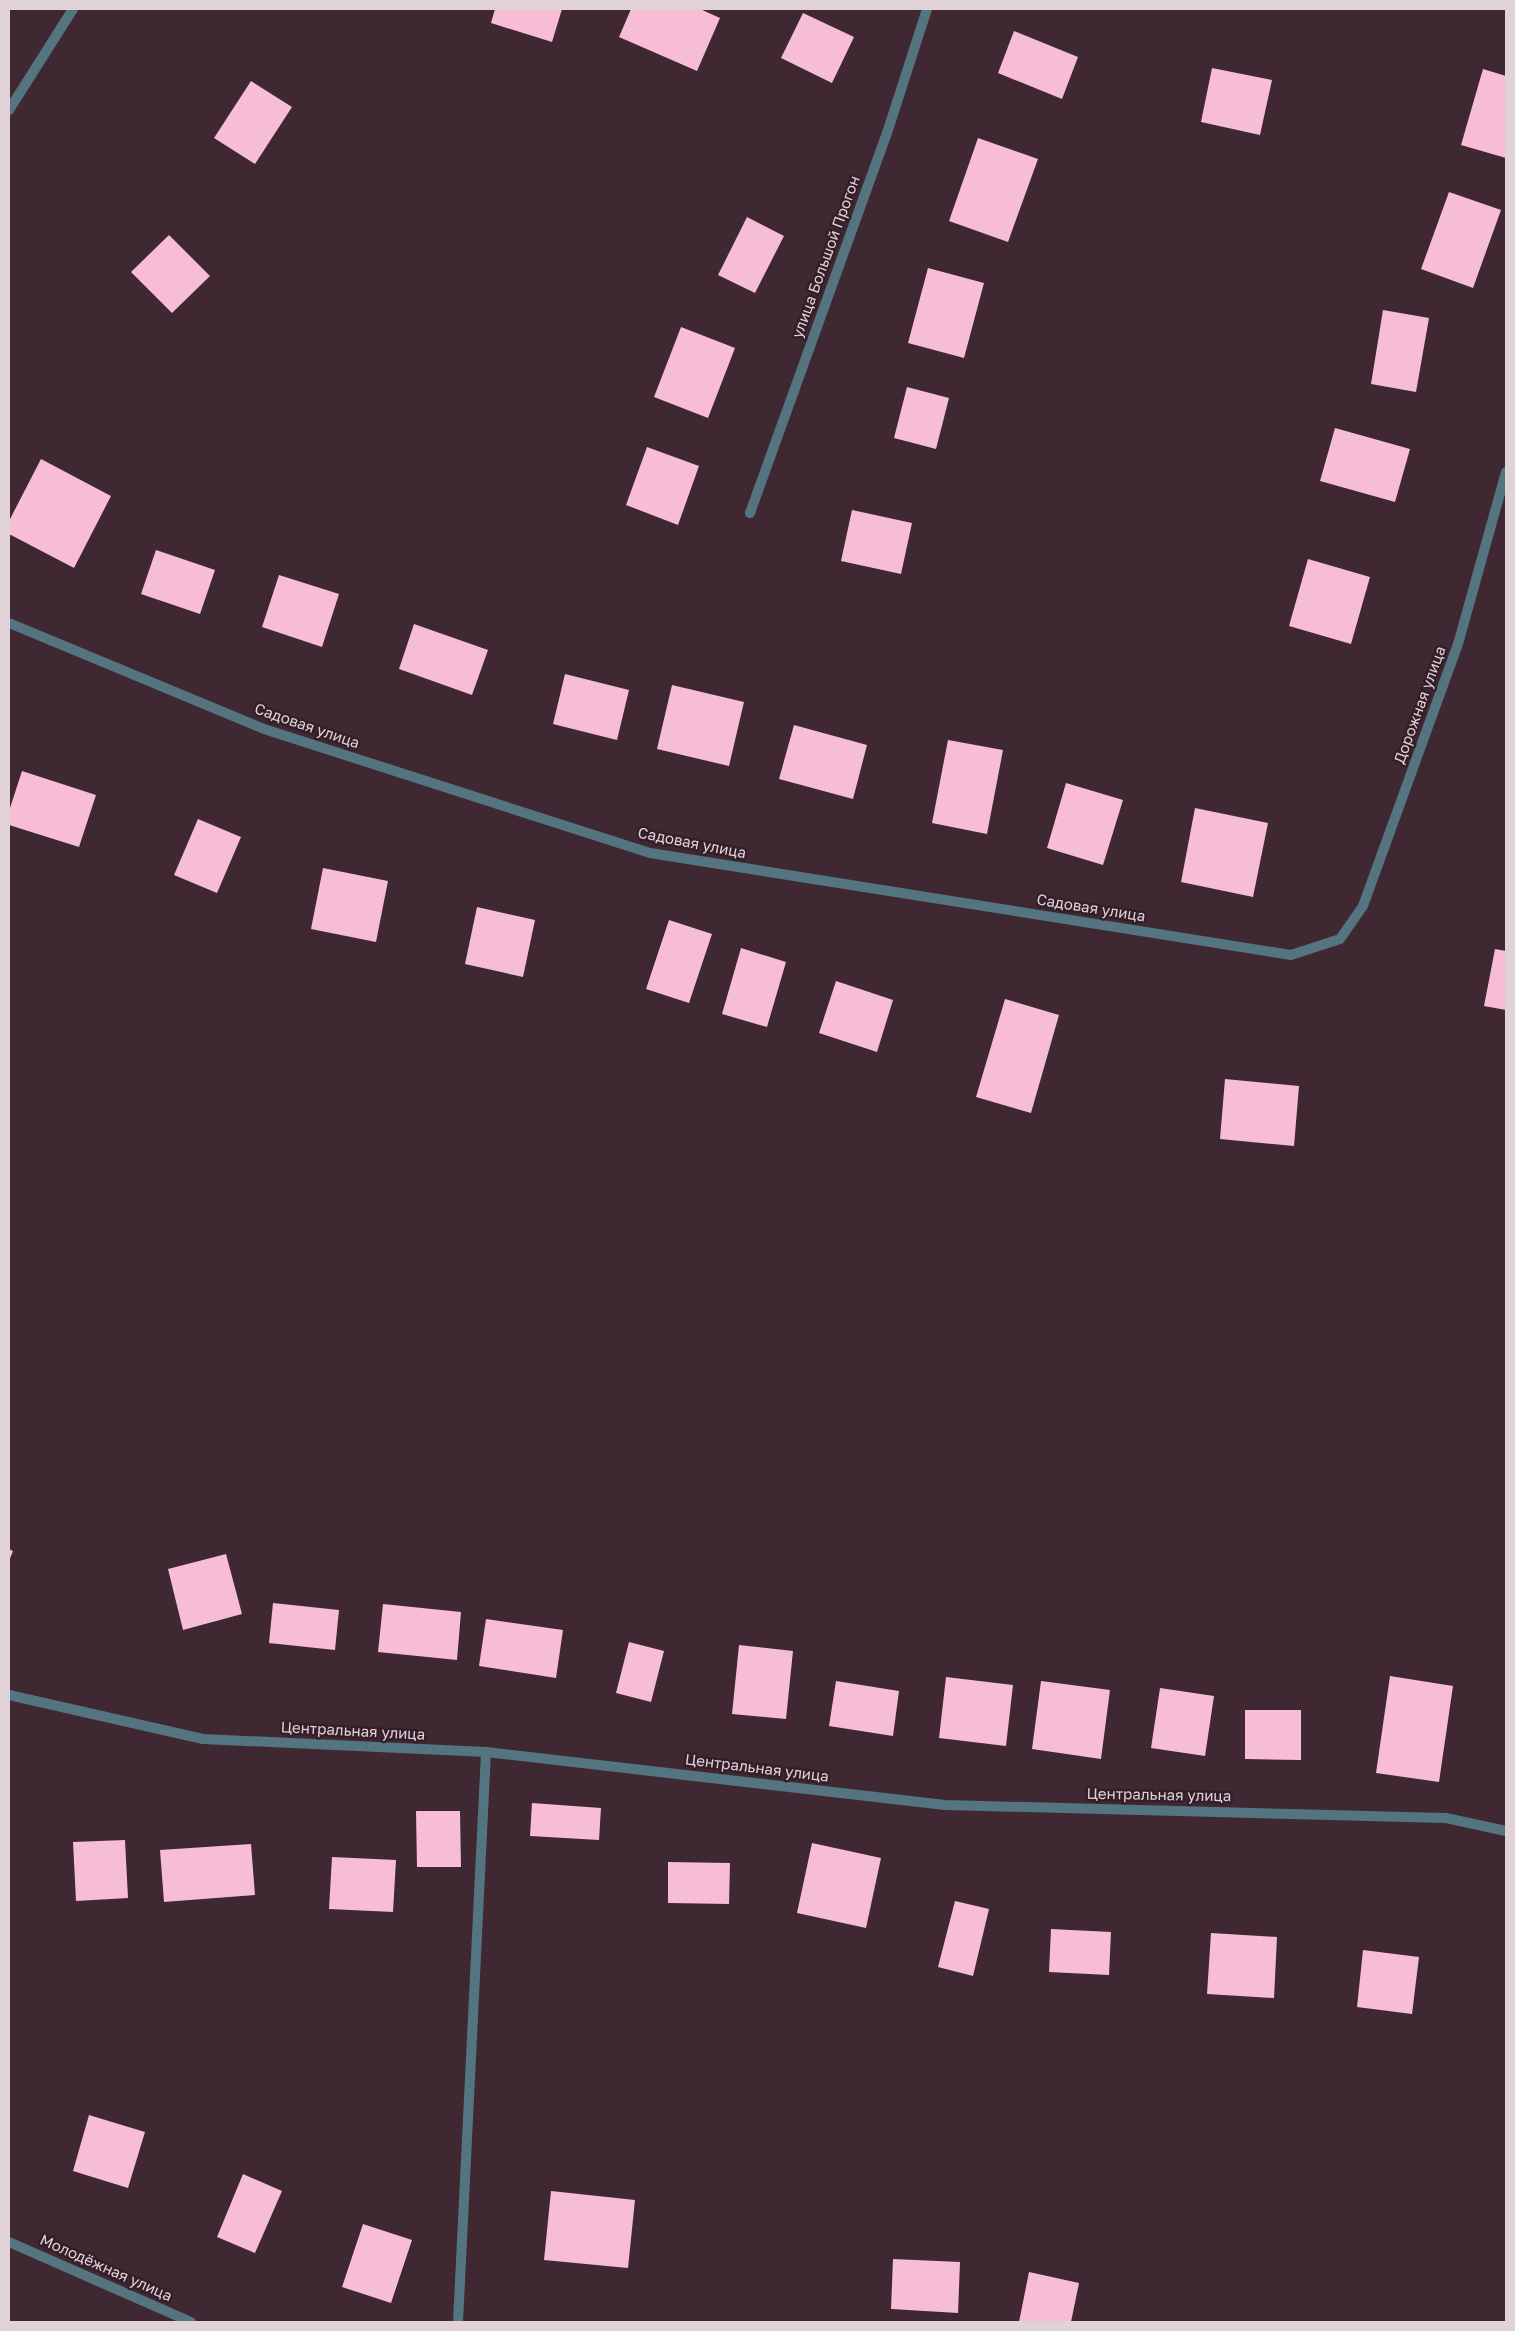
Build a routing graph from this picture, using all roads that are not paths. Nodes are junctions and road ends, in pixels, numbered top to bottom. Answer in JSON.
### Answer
{"nodes":[{"id":1,"x":73,"y":9,"type":"edge"},
{"id":2,"x":927,"y":9,"type":"edge"},
{"id":3,"x":9,"y":110,"type":"edge"},
{"id":4,"x":1506,"y":472,"type":"edge"},
{"id":5,"x":750,"y":513,"type":"dead end"},
{"id":6,"x":9,"y":623,"type":"edge"},
{"id":7,"x":1340,"y":939,"type":"joint"},
{"id":8,"x":9,"y":1695,"type":"edge"},
{"id":9,"x":486,"y":1752,"type":"junction"},
{"id":10,"x":1506,"y":1831,"type":"edge"},
{"id":11,"x":9,"y":2242,"type":"edge"},
{"id":12,"x":191,"y":2322,"type":"edge"},
{"id":13,"x":458,"y":2322,"type":"edge"}],
"edges":[{"from":1,"to":3,"type":"street"},
{"from":2,"to":5,"type":"street","name":"улица Большой Прогон"},
{"from":4,"to":7,"type":"street","name":"Дорожная улица"},
{"from":6,"to":7,"type":"street","name":"Садовая улица"},
{"from":8,"to":9,"type":"street","name":"Центральная улица"},
{"from":9,"to":10,"type":"street","name":"Центральная улица"},
{"from":9,"to":13,"type":"street"},
{"from":11,"to":12,"type":"street","name":"Молодёжная улица"}]}
